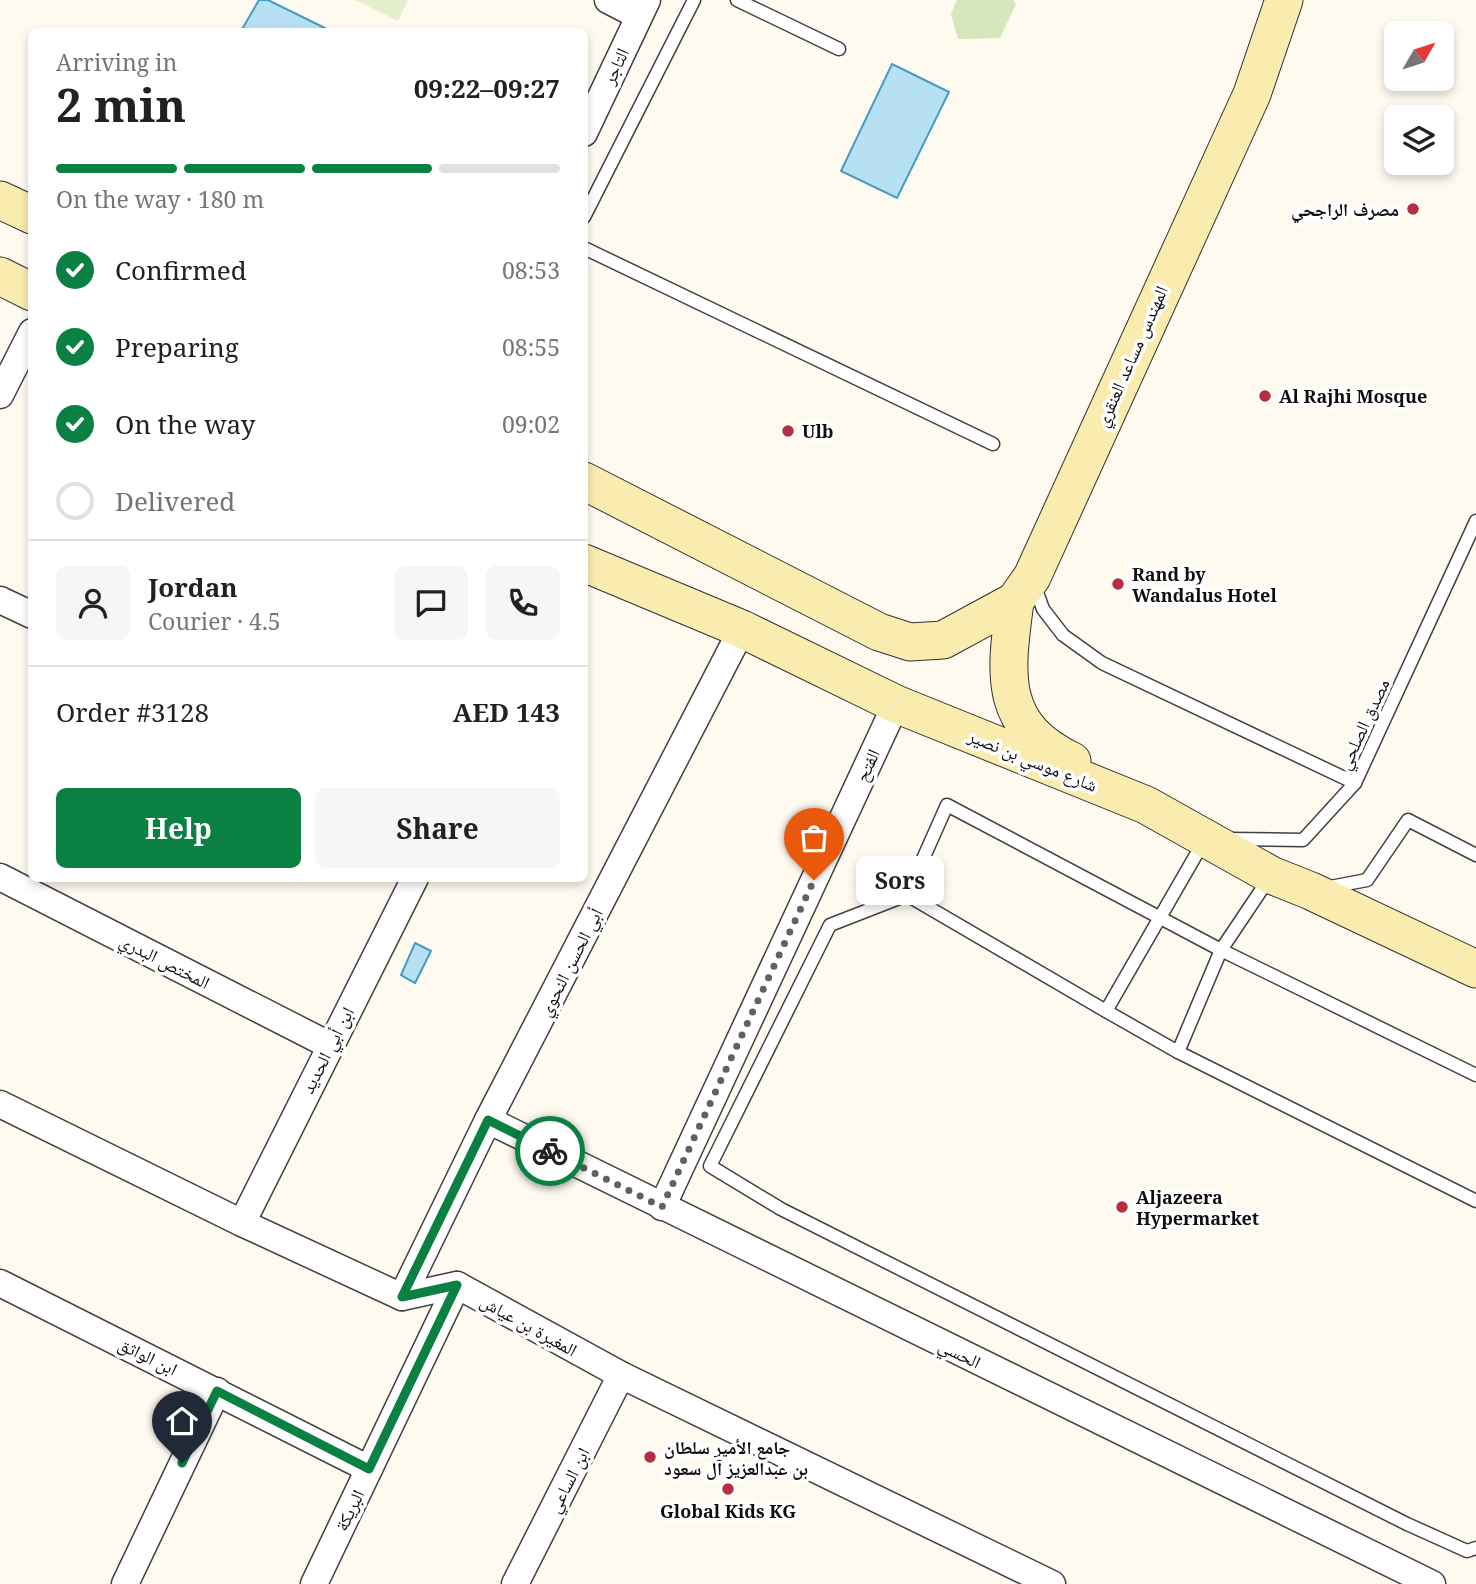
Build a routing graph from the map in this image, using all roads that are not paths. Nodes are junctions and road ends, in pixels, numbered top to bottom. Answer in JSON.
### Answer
{"nodes":[{"id":1,"x":608,"y":0,"type":"edge"},
{"id":2,"x":694,"y":0,"type":"edge"},
{"id":3,"x":737,"y":0,"type":"edge"},
{"id":4,"x":1284,"y":0,"type":"edge"},
{"id":5,"x":1309,"y":0,"type":"edge"},
{"id":6,"x":643,"y":8,"type":"edge"},
{"id":7,"x":839,"y":49,"type":"dead end"},
{"id":8,"x":1252,"y":94,"type":"junction"},
{"id":9,"x":588,"y":125,"type":"edge"},
{"id":10,"x":0,"y":200,"type":"edge"},
{"id":11,"x":588,"y":209,"type":"edge"},
{"id":12,"x":28,"y":213,"type":"edge"},
{"id":13,"x":588,"y":250,"type":"edge"},
{"id":14,"x":0,"y":276,"type":"edge"},
{"id":15,"x":28,"y":290,"type":"edge"},
{"id":16,"x":28,"y":340,"type":"edge"},
{"id":17,"x":0,"y":395,"type":"edge"},
{"id":18,"x":993,"y":444,"type":"dead end"},
{"id":19,"x":588,"y":483,"type":"edge"},
{"id":20,"x":1476,"y":520,"type":"edge"},
{"id":21,"x":588,"y":565,"type":"edge"},
{"id":22,"x":1023,"y":589,"type":"junction"},
{"id":23,"x":0,"y":600,"type":"edge"},
{"id":24,"x":28,"y":613,"type":"edge"},
{"id":25,"x":742,"y":629,"type":"junction"},
{"id":26,"x":896,"y":704,"type":"junction"},
{"id":27,"x":1355,"y":783,"type":"junction"},
{"id":28,"x":1146,"y":805,"type":"junction"},
{"id":29,"x":1206,"y":839,"type":"junction"},
{"id":30,"x":1476,"y":855,"type":"edge"},
{"id":31,"x":1271,"y":875,"type":"junction"},
{"id":32,"x":0,"y":877,"type":"edge"},
{"id":33,"x":413,"y":882,"type":"edge"},
{"id":34,"x":1311,"y":891,"type":"junction"},
{"id":35,"x":907,"y":895,"type":"junction"},
{"id":36,"x":1157,"y":919,"type":"junction"},
{"id":37,"x":1221,"y":950,"type":"junction"},
{"id":38,"x":1476,"y":969,"type":"edge"},
{"id":39,"x":1106,"y":1011,"type":"junction"},
{"id":40,"x":329,"y":1045,"type":"junction"},
{"id":41,"x":1178,"y":1052,"type":"junction"},
{"id":42,"x":1476,"y":1075,"type":"edge"},
{"id":43,"x":0,"y":1104,"type":"edge"},
{"id":44,"x":488,"y":1120,"type":"junction"},
{"id":45,"x":1476,"y":1201,"type":"edge"},
{"id":46,"x":662,"y":1207,"type":"junction"},
{"id":47,"x":242,"y":1223,"type":"junction"},
{"id":48,"x":0,"y":1283,"type":"edge"},
{"id":49,"x":457,"y":1285,"type":"junction"},
{"id":50,"x":402,"y":1297,"type":"junction"},
{"id":51,"x":621,"y":1375,"type":"junction"},
{"id":52,"x":217,"y":1391,"type":"junction"},
{"id":53,"x":369,"y":1469,"type":"junction"},
{"id":54,"x":1476,"y":1548,"type":"edge"},
{"id":55,"x":125,"y":1584,"type":"edge"},
{"id":56,"x":314,"y":1584,"type":"edge"},
{"id":57,"x":515,"y":1584,"type":"edge"},
{"id":58,"x":1052,"y":1584,"type":"edge"},
{"id":59,"x":1432,"y":1584,"type":"edge"}],
"edges":[{"from":1,"to":6,"type":"street"},
{"from":2,"to":11,"type":"lane"},
{"from":3,"to":7,"type":"lane"},
{"from":4,"to":8,"type":"street","name":"المهندس مساعد العنقري"},
{"from":5,"to":8,"type":"street"},
{"from":6,"to":9,"type":"street","name":"التاجر"},
{"from":8,"to":22,"type":"street","name":"المهندس مساعد العنقري"},
{"from":10,"to":12,"type":"street"},
{"from":13,"to":18,"type":"lane"},
{"from":14,"to":15,"type":"street"},
{"from":16,"to":17,"type":"street"},
{"from":19,"to":22,"type":"street"},
{"from":20,"to":27,"type":"lane","name":"مصدق الصلحي"},
{"from":21,"to":25,"type":"street","name":"شارع موسي بن نصير"},
{"from":22,"to":27,"type":"lane"},
{"from":22,"to":28,"type":"street","name":"المهندس مساعد العنقري"},
{"from":23,"to":24,"type":"street"},
{"from":25,"to":26,"type":"street","name":"شارع موسي بن نصير"},
{"from":25,"to":44,"type":"street","name":"أبي الحسن النحوي"},
{"from":26,"to":28,"type":"street","name":"شارع موسي بن نصير"},
{"from":26,"to":46,"type":"street","name":"الفتح"},
{"from":27,"to":29,"type":"lane","name":"مصدق الصلحي"},
{"from":28,"to":29,"type":"street","name":"شارع موسي بن نصير"},
{"from":29,"to":31,"type":"street","name":"شارع موسي بن نصير"},
{"from":29,"to":36,"type":"lane"},
{"from":30,"to":34,"type":"lane"},
{"from":31,"to":34,"type":"street","name":"شارع موسي بن نصير"},
{"from":31,"to":37,"type":"lane"},
{"from":32,"to":40,"type":"street","name":"المختص البدري"},
{"from":33,"to":40,"type":"street","name":"ابن أبي الحديد"},
{"from":34,"to":38,"type":"street","name":"شارع موسي بن نصير"},
{"from":35,"to":36,"type":"lane"},
{"from":35,"to":39,"type":"lane"},
{"from":35,"to":54,"type":"lane"},
{"from":36,"to":37,"type":"lane"},
{"from":36,"to":39,"type":"lane"},
{"from":37,"to":41,"type":"lane"},
{"from":37,"to":42,"type":"lane"},
{"from":39,"to":41,"type":"lane"},
{"from":40,"to":47,"type":"street","name":"ابن أبي الحديد"},
{"from":41,"to":45,"type":"lane"},
{"from":43,"to":47,"type":"street"},
{"from":44,"to":46,"type":"street","name":"الحسي"},
{"from":44,"to":50,"type":"street","name":"أبي الحسن النحوي"},
{"from":46,"to":59,"type":"street","name":"الحسي"},
{"from":47,"to":50,"type":"street"},
{"from":48,"to":52,"type":"street","name":"ابن الواثق"},
{"from":49,"to":50,"type":"street"},
{"from":49,"to":51,"type":"street","name":"المغيرة بن عياش"},
{"from":49,"to":53,"type":"street","name":"البريكة"},
{"from":51,"to":57,"type":"street","name":"ابن الساعي"},
{"from":51,"to":58,"type":"street","name":"المغيرة بن عياش"},
{"from":52,"to":53,"type":"street","name":"ابن الواثق"},
{"from":52,"to":55,"type":"street"},
{"from":53,"to":56,"type":"street","name":"البريكة"}]}
